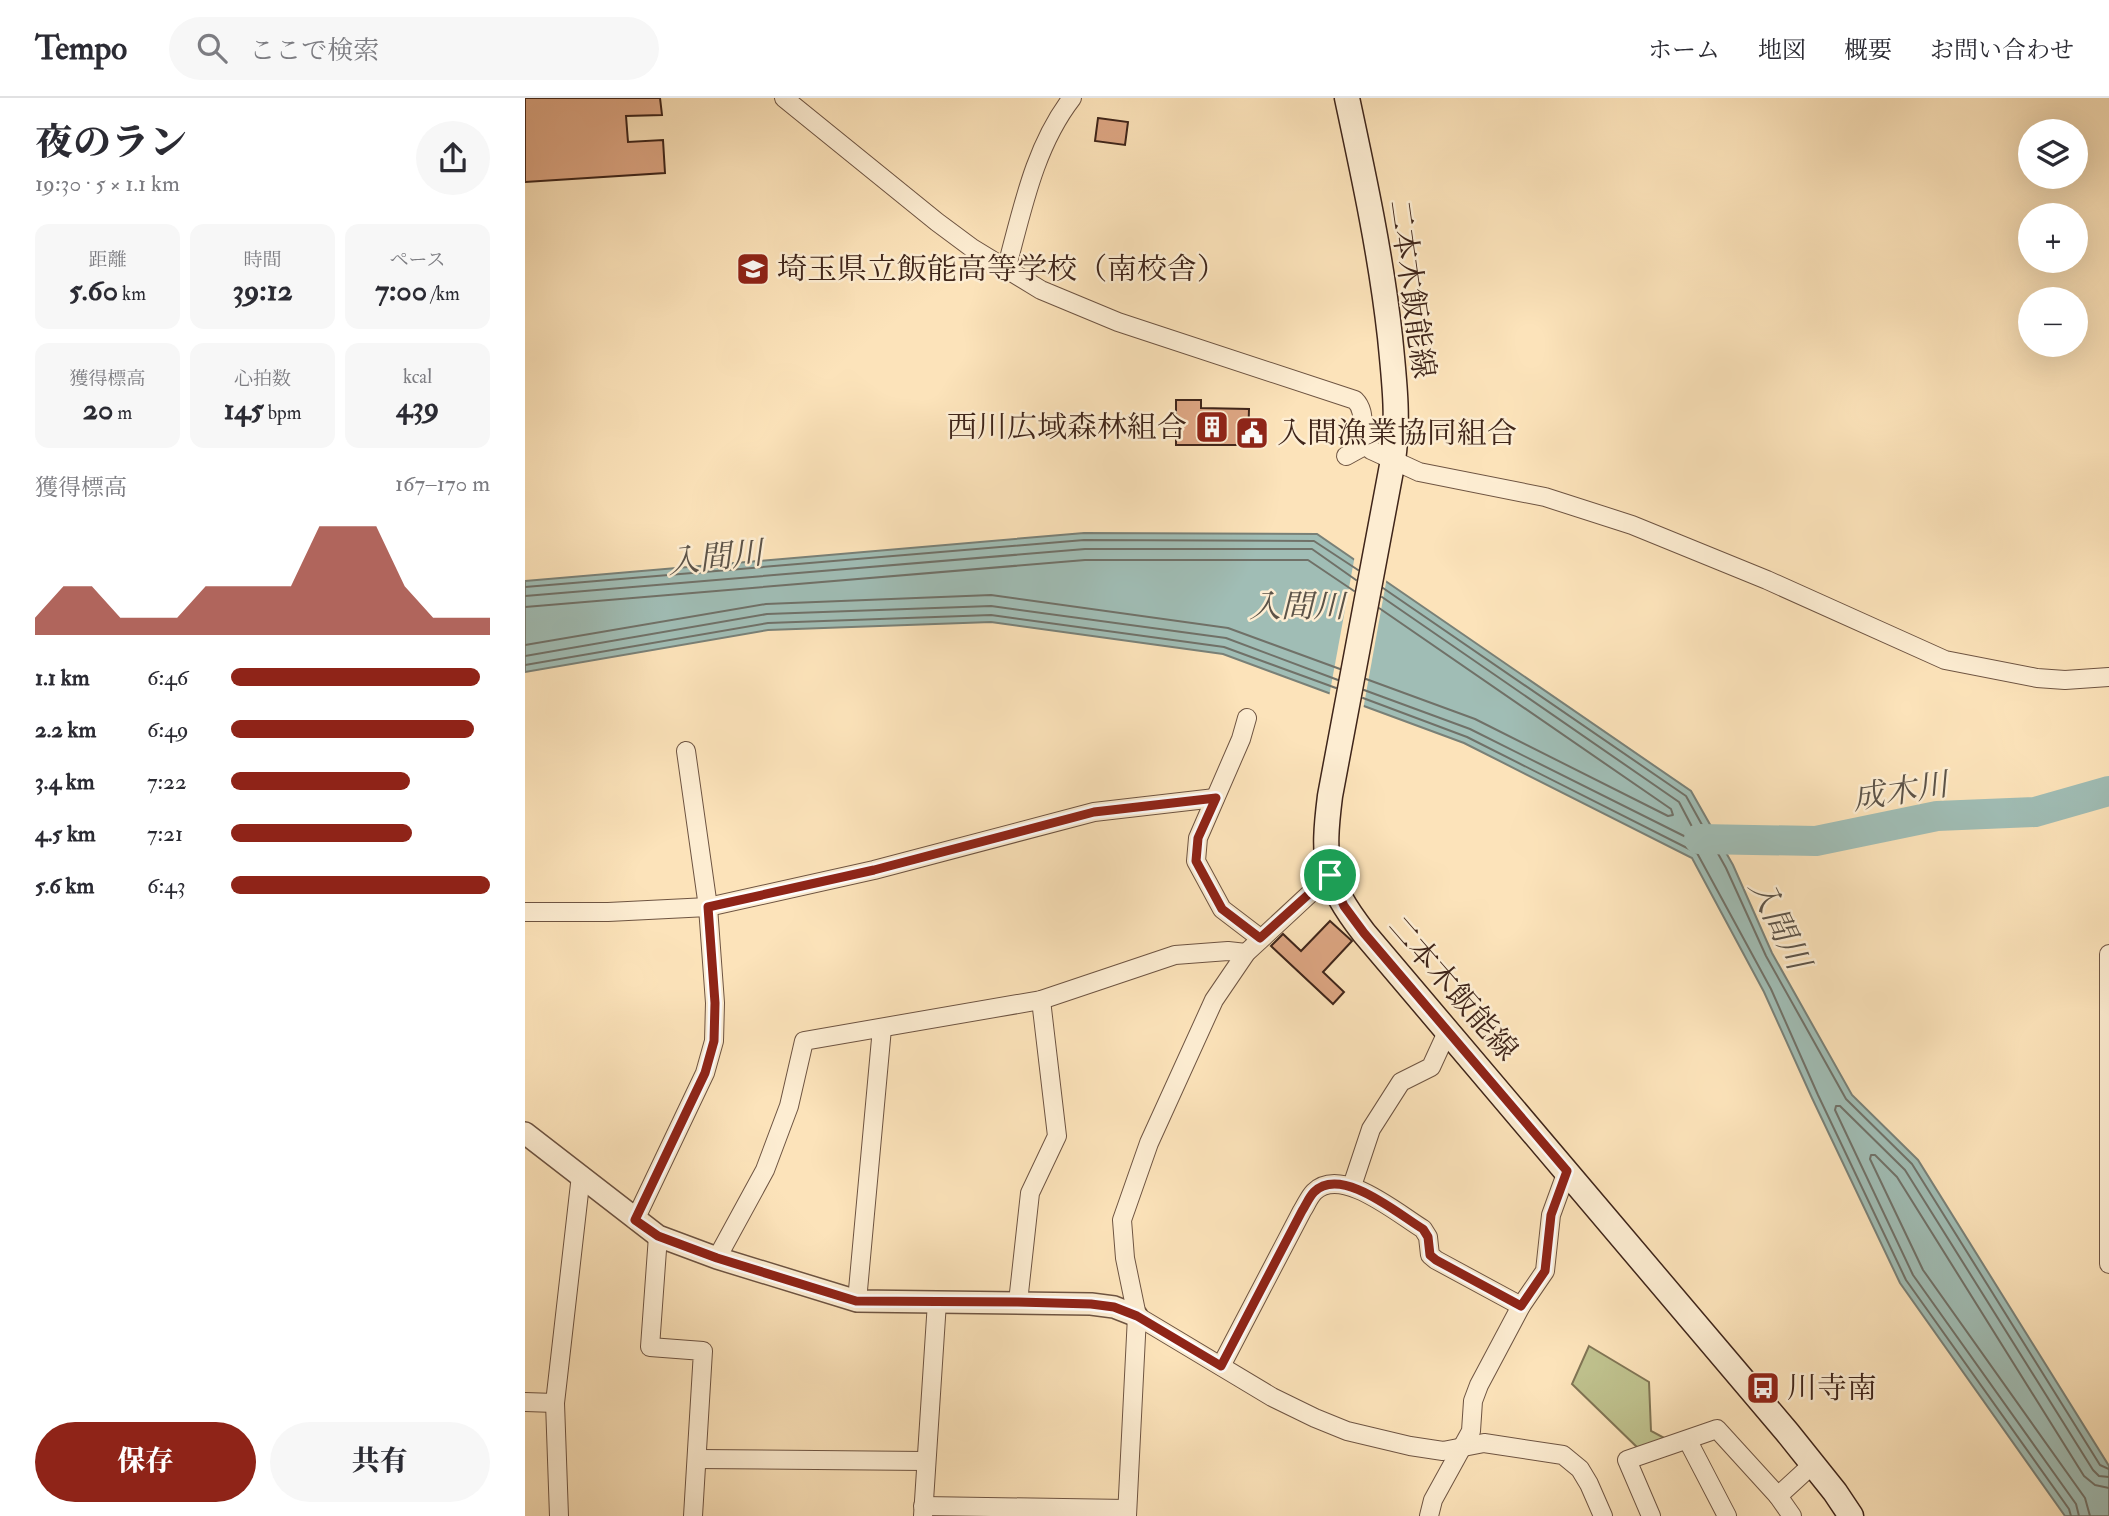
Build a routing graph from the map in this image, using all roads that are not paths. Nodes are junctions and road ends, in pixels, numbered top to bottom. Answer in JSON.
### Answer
{"nodes":[{"id":1,"x":784,"y":98,"type":"edge"},
{"id":2,"x":1072,"y":98,"type":"edge"},
{"id":3,"x":1347,"y":98,"type":"edge"},
{"id":4,"x":1006,"y":270,"type":"junction"},
{"id":5,"x":1366,"y":445,"type":"junction"},
{"id":6,"x":1346,"y":456,"type":"dead end"},
{"id":7,"x":1391,"y":469,"type":"junction"},
{"id":8,"x":2109,"y":677,"type":"edge"},
{"id":9,"x":1247,"y":718,"type":"dead end"},
{"id":10,"x":686,"y":751,"type":"dead end"},
{"id":11,"x":1216,"y":798,"type":"junction"},
{"id":12,"x":1330,"y":875,"type":"junction"},
{"id":13,"x":708,"y":907,"type":"junction"},
{"id":14,"x":525,"y":912,"type":"edge"},
{"id":15,"x":1260,"y":938,"type":"junction"},
{"id":16,"x":1245,"y":953,"type":"junction"},
{"id":17,"x":2109,"y":954,"type":"edge"},
{"id":18,"x":1041,"y":1000,"type":"junction"},
{"id":19,"x":882,"y":1028,"type":"junction"},
{"id":20,"x":1448,"y":1030,"type":"junction"},
{"id":21,"x":525,"y":1133,"type":"edge"},
{"id":22,"x":1567,"y":1171,"type":"junction"},
{"id":23,"x":582,"y":1175,"type":"junction"},
{"id":24,"x":1352,"y":1186,"type":"junction"},
{"id":25,"x":635,"y":1220,"type":"junction"},
{"id":26,"x":658,"y":1236,"type":"junction"},
{"id":27,"x":717,"y":1258,"type":"junction"},
{"id":28,"x":2109,"y":1264,"type":"edge"},
{"id":29,"x":856,"y":1301,"type":"junction"},
{"id":30,"x":937,"y":1302,"type":"junction"},
{"id":31,"x":1018,"y":1302,"type":"junction"},
{"id":32,"x":1521,"y":1306,"type":"junction"},
{"id":33,"x":1137,"y":1316,"type":"junction"},
{"id":34,"x":1221,"y":1366,"type":"junction"},
{"id":35,"x":525,"y":1402,"type":"edge"},
{"id":36,"x":555,"y":1403,"type":"junction"},
{"id":37,"x":1688,"y":1441,"type":"junction"},
{"id":38,"x":1462,"y":1447,"type":"junction"},
{"id":39,"x":697,"y":1459,"type":"junction"},
{"id":40,"x":926,"y":1461,"type":"junction"},
{"id":41,"x":1813,"y":1464,"type":"junction"},
{"id":42,"x":1778,"y":1496,"type":"junction"},
{"id":43,"x":923,"y":1511,"type":"edge"},
{"id":44,"x":1127,"y":1512,"type":"edge"},
{"id":45,"x":559,"y":1516,"type":"edge"},
{"id":46,"x":693,"y":1516,"type":"edge"},
{"id":47,"x":1429,"y":1516,"type":"edge"},
{"id":48,"x":1603,"y":1516,"type":"edge"},
{"id":49,"x":1651,"y":1516,"type":"edge"},
{"id":50,"x":1727,"y":1516,"type":"edge"},
{"id":51,"x":1792,"y":1516,"type":"edge"},
{"id":52,"x":1851,"y":1516,"type":"edge"}],
"edges":[{"from":1,"to":4,"type":"street"},
{"from":2,"to":4,"type":"street"},
{"from":3,"to":7,"type":"main road","name":"二本木飯能線"},
{"from":4,"to":5,"type":"street"},
{"from":5,"to":6,"type":"street"},
{"from":5,"to":7,"type":"street"},
{"from":7,"to":8,"type":"street"},
{"from":7,"to":12,"type":"main road","name":"二本木飯能線"},
{"from":9,"to":11,"type":"street"},
{"from":10,"to":13,"type":"street"},
{"from":11,"to":13,"type":"street"},
{"from":11,"to":15,"type":"street"},
{"from":12,"to":15,"type":"street"},
{"from":12,"to":20,"type":"main road","name":"二本木飯能線"},
{"from":13,"to":14,"type":"street"},
{"from":13,"to":25,"type":"street"},
{"from":15,"to":16,"type":"street"},
{"from":16,"to":18,"type":"street"},
{"from":16,"to":33,"type":"street"},
{"from":17,"to":28,"type":"street"},
{"from":18,"to":19,"type":"street"},
{"from":18,"to":31,"type":"street"},
{"from":19,"to":27,"type":"street"},
{"from":19,"to":29,"type":"street"},
{"from":20,"to":22,"type":"main road","name":"二本木飯能線"},
{"from":20,"to":24,"type":"street"},
{"from":21,"to":23,"type":"street"},
{"from":22,"to":32,"type":"street"},
{"from":22,"to":41,"type":"main road","name":"二本木飯能線"},
{"from":23,"to":25,"type":"street"},
{"from":23,"to":36,"type":"street"},
{"from":24,"to":32,"type":"street"},
{"from":24,"to":34,"type":"street"},
{"from":25,"to":26,"type":"street"},
{"from":26,"to":27,"type":"street"},
{"from":26,"to":39,"type":"street"},
{"from":27,"to":29,"type":"street"},
{"from":29,"to":30,"type":"street"},
{"from":30,"to":31,"type":"street"},
{"from":30,"to":40,"type":"street"},
{"from":31,"to":33,"type":"street"},
{"from":32,"to":38,"type":"street"},
{"from":33,"to":34,"type":"street"},
{"from":33,"to":44,"type":"street"},
{"from":34,"to":38,"type":"street"},
{"from":35,"to":36,"type":"street"},
{"from":36,"to":45,"type":"street"},
{"from":37,"to":42,"type":"street"},
{"from":37,"to":49,"type":"street"},
{"from":37,"to":50,"type":"street"},
{"from":38,"to":47,"type":"street"},
{"from":38,"to":48,"type":"street"},
{"from":39,"to":40,"type":"street"},
{"from":39,"to":46,"type":"street"},
{"from":40,"to":43,"type":"street"},
{"from":41,"to":42,"type":"street"},
{"from":41,"to":52,"type":"main road","name":"二本木飯能線"},
{"from":42,"to":51,"type":"street"},
{"from":43,"to":44,"type":"street"}]}
